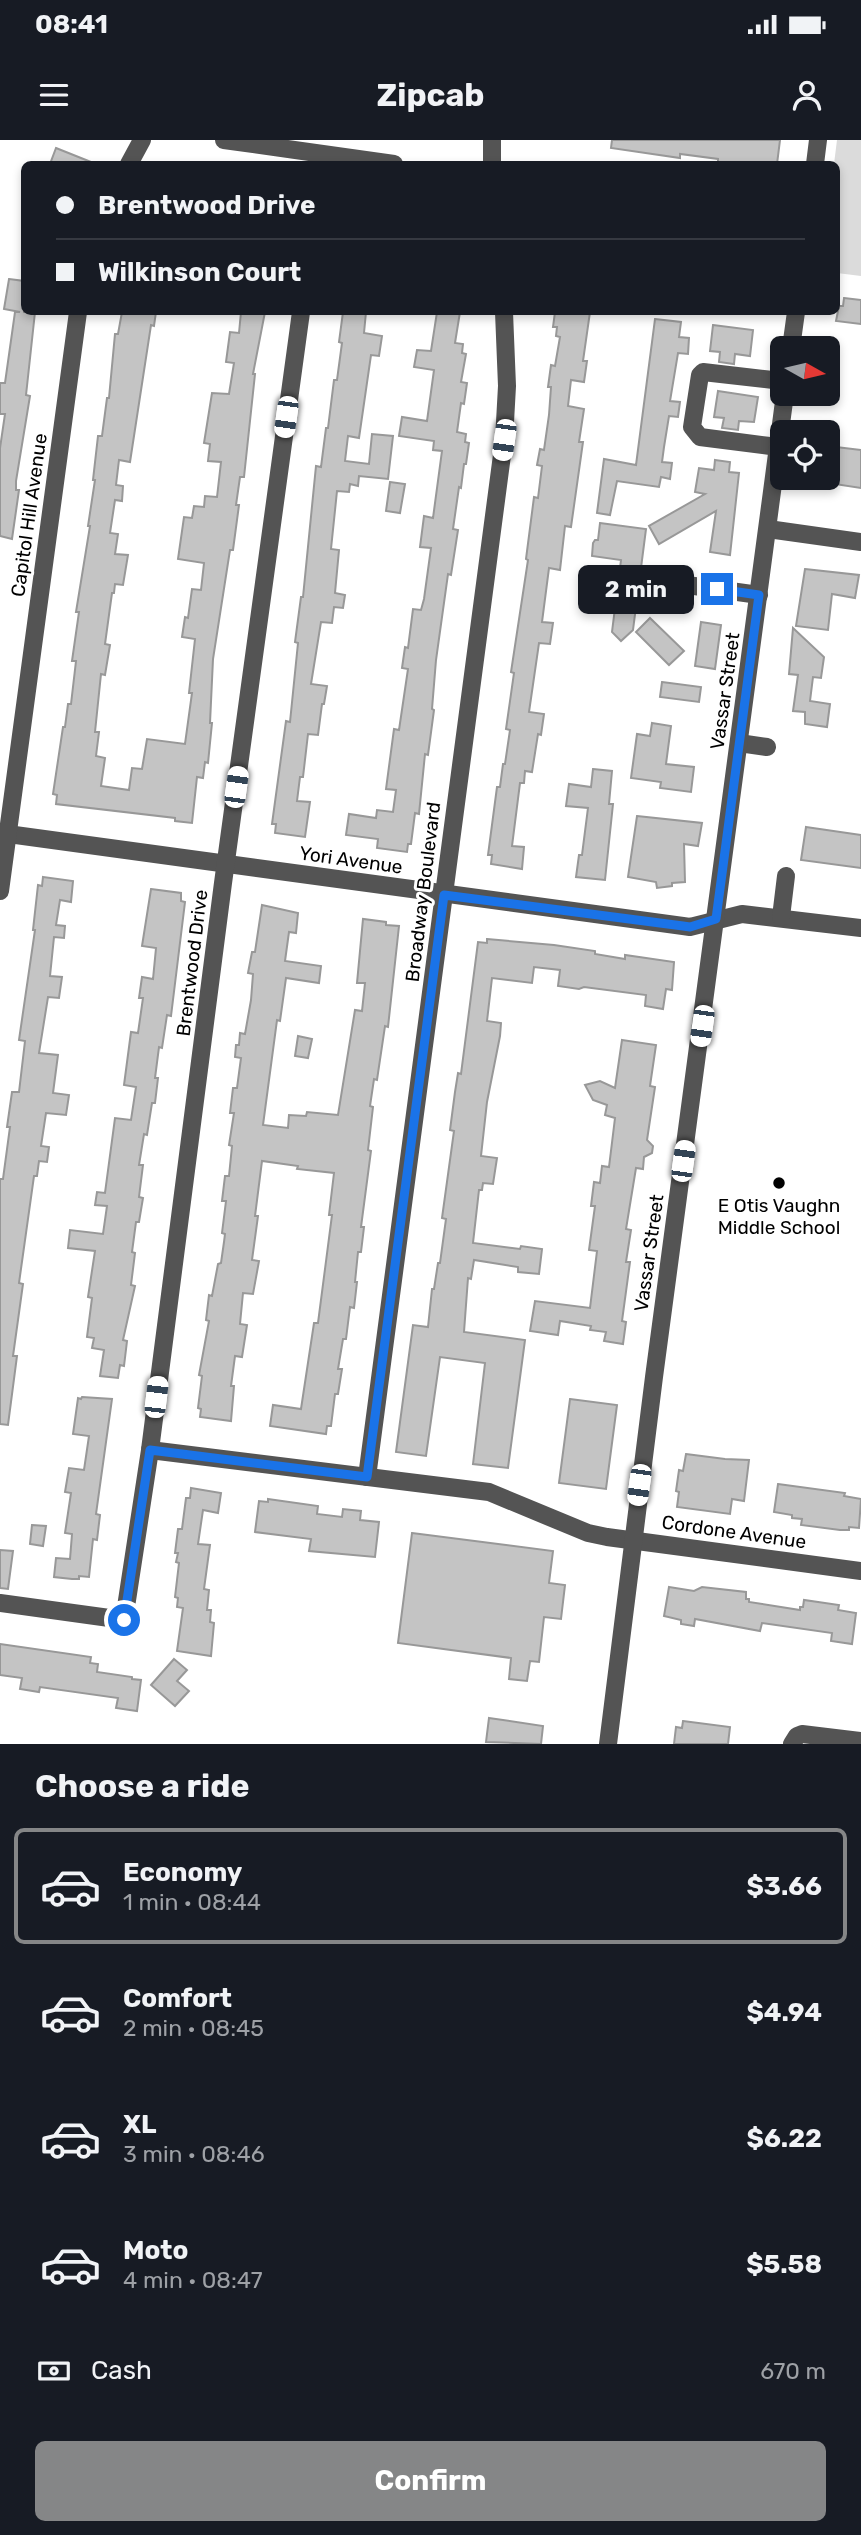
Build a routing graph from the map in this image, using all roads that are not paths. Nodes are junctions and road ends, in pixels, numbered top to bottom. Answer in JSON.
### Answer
{"nodes":[{"id":1,"x":142,"y":140,"type":"edge"},
{"id":2,"x":225,"y":140,"type":"edge"},
{"id":3,"x":492,"y":140,"type":"edge"},
{"id":4,"x":818,"y":140,"type":"edge"},
{"id":5,"x":322,"y":160,"type":"edge"},
{"id":6,"x":131,"y":161,"type":"edge"},
{"id":7,"x":340,"y":161,"type":"edge"},
{"id":8,"x":492,"y":161,"type":"edge"},
{"id":9,"x":815,"y":161,"type":"edge"},
{"id":10,"x":78,"y":315,"type":"edge"},
{"id":11,"x":301,"y":315,"type":"edge"},
{"id":12,"x":504,"y":315,"type":"edge"},
{"id":13,"x":796,"y":315,"type":"edge"},
{"id":14,"x":793,"y":336,"type":"edge"},
{"id":15,"x":770,"y":380,"type":"edge"},
{"id":16,"x":770,"y":446,"type":"edge"},
{"id":17,"x":773,"y":490,"type":"edge"},
{"id":18,"x":768,"y":529,"type":"junction"},
{"id":19,"x":861,"y":542,"type":"edge"},
{"id":20,"x":680,"y":584,"type":"dead end"},
{"id":21,"x":759,"y":595,"type":"junction"},
{"id":22,"x":739,"y":743,"type":"junction"},
{"id":23,"x":767,"y":747,"type":"dead end"},
{"id":24,"x":4,"y":833,"type":"edge"},
{"id":25,"x":226,"y":864,"type":"junction"},
{"id":26,"x":786,"y":876,"type":"dead end"},
{"id":27,"x":0,"y":891,"type":"edge"},
{"id":28,"x":444,"y":895,"type":"junction"},
{"id":29,"x":781,"y":917,"type":"junction"},
{"id":30,"x":716,"y":919,"type":"junction"},
{"id":31,"x":861,"y":928,"type":"edge"},
{"id":32,"x":150,"y":1450,"type":"junction"},
{"id":33,"x":367,"y":1477,"type":"junction"},
{"id":34,"x":632,"y":1539,"type":"junction"},
{"id":35,"x":861,"y":1571,"type":"edge"},
{"id":36,"x":0,"y":1603,"type":"edge"},
{"id":37,"x":861,"y":1741,"type":"edge"},
{"id":38,"x":608,"y":1744,"type":"edge"},
{"id":39,"x":792,"y":1744,"type":"edge"}],
"edges":[{"from":1,"to":6,"type":"street"},
{"from":2,"to":5,"type":"street"},
{"from":3,"to":8,"type":"street"},
{"from":4,"to":9,"type":"street"},
{"from":5,"to":7,"type":"street"},
{"from":10,"to":24,"type":"street","name":"Capitol Hill Avenue"},
{"from":11,"to":25,"type":"street","name":"Brentwood Drive"},
{"from":12,"to":28,"type":"street","name":"Broadway Boulevard"},
{"from":13,"to":14,"type":"street"},
{"from":15,"to":16,"type":"street"},
{"from":17,"to":18,"type":"street","name":"Vassar Street"},
{"from":18,"to":19,"type":"street"},
{"from":18,"to":21,"type":"street","name":"Vassar Street"},
{"from":20,"to":21,"type":"street"},
{"from":21,"to":22,"type":"street","name":"Vassar Street"},
{"from":22,"to":23,"type":"street"},
{"from":22,"to":30,"type":"street","name":"Vassar Street"},
{"from":24,"to":25,"type":"street","name":"Yori Avenue"},
{"from":24,"to":27,"type":"street","name":"Capitol Hill Avenue"},
{"from":25,"to":28,"type":"street","name":"Yori Avenue"},
{"from":25,"to":32,"type":"street","name":"Brentwood Drive"},
{"from":26,"to":29,"type":"street"},
{"from":28,"to":30,"type":"street","name":"Yori Avenue"},
{"from":28,"to":33,"type":"street","name":"Broadway Boulevard"},
{"from":29,"to":30,"type":"street","name":"Yori Avenue"},
{"from":29,"to":31,"type":"street","name":"Yori Avenue"},
{"from":30,"to":34,"type":"street","name":"Vassar Street"},
{"from":32,"to":33,"type":"street","name":"Cordone Avenue"},
{"from":32,"to":36,"type":"street","name":"Brentwood Drive"},
{"from":33,"to":34,"type":"street","name":"Cordone Avenue"},
{"from":34,"to":35,"type":"street","name":"Cordone Avenue"},
{"from":34,"to":38,"type":"street","name":"Vassar Street"},
{"from":37,"to":39,"type":"street"}]}
